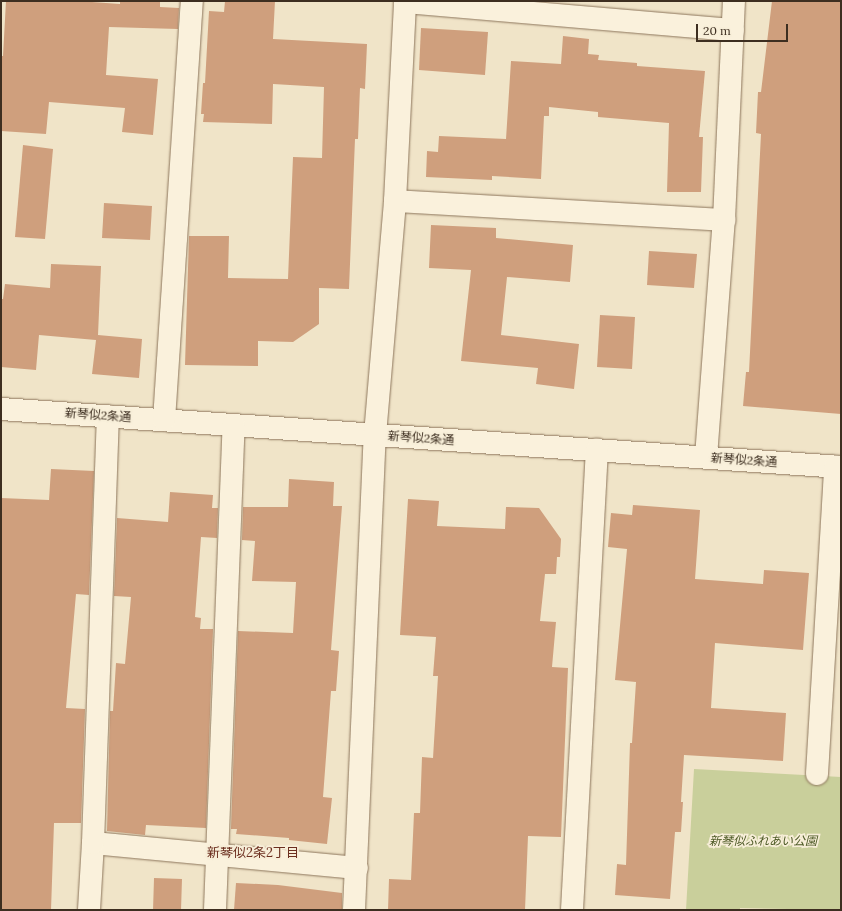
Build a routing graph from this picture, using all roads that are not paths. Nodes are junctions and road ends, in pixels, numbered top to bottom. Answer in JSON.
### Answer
{"nodes":[{"id":1,"x":192,"y":1,"type":"edge"},
{"id":2,"x":405,"y":1,"type":"edge"},
{"id":3,"x":734,"y":1,"type":"edge"},
{"id":4,"x":733,"y":30,"type":"junction"},
{"id":5,"x":395,"y":201,"type":"junction"},
{"id":6,"x":724,"y":220,"type":"junction"},
{"id":7,"x":1,"y":409,"type":"edge"},
{"id":8,"x":108,"y":416,"type":"junction"},
{"id":9,"x":164,"y":420,"type":"junction"},
{"id":10,"x":234,"y":425,"type":"junction"},
{"id":11,"x":375,"y":434,"type":"junction"},
{"id":12,"x":598,"y":450,"type":"junction"},
{"id":13,"x":706,"y":457,"type":"junction"},
{"id":14,"x":838,"y":467,"type":"edge"},
{"id":15,"x":817,"y":774,"type":"dead end"},
{"id":16,"x":93,"y":843,"type":"junction"},
{"id":17,"x":218,"y":854,"type":"junction"},
{"id":18,"x":357,"y":868,"type":"junction"},
{"id":19,"x":89,"y":910,"type":"edge"},
{"id":20,"x":214,"y":910,"type":"edge"},
{"id":21,"x":354,"y":910,"type":"edge"},
{"id":22,"x":572,"y":910,"type":"edge"}],
"edges":[{"from":1,"to":9,"type":"street"},
{"from":2,"to":4,"type":"street"},
{"from":2,"to":5,"type":"street"},
{"from":3,"to":4,"type":"street"},
{"from":4,"to":6,"type":"street"},
{"from":5,"to":6,"type":"street"},
{"from":5,"to":11,"type":"street"},
{"from":6,"to":13,"type":"street"},
{"from":7,"to":8,"type":"street","name":"新琴似2条通"},
{"from":8,"to":9,"type":"street","name":"新琴似2条通"},
{"from":8,"to":16,"type":"street"},
{"from":9,"to":10,"type":"street","name":"新琴似2条通"},
{"from":10,"to":11,"type":"street","name":"新琴似2条通"},
{"from":10,"to":17,"type":"street"},
{"from":11,"to":12,"type":"street","name":"新琴似2条通"},
{"from":11,"to":18,"type":"street"},
{"from":12,"to":13,"type":"street","name":"新琴似2条通"},
{"from":12,"to":22,"type":"street"},
{"from":13,"to":14,"type":"street","name":"新琴似2条通"},
{"from":14,"to":15,"type":"street"},
{"from":16,"to":17,"type":"street"},
{"from":16,"to":19,"type":"street"},
{"from":17,"to":18,"type":"street"},
{"from":17,"to":20,"type":"street"},
{"from":18,"to":21,"type":"street"}]}
